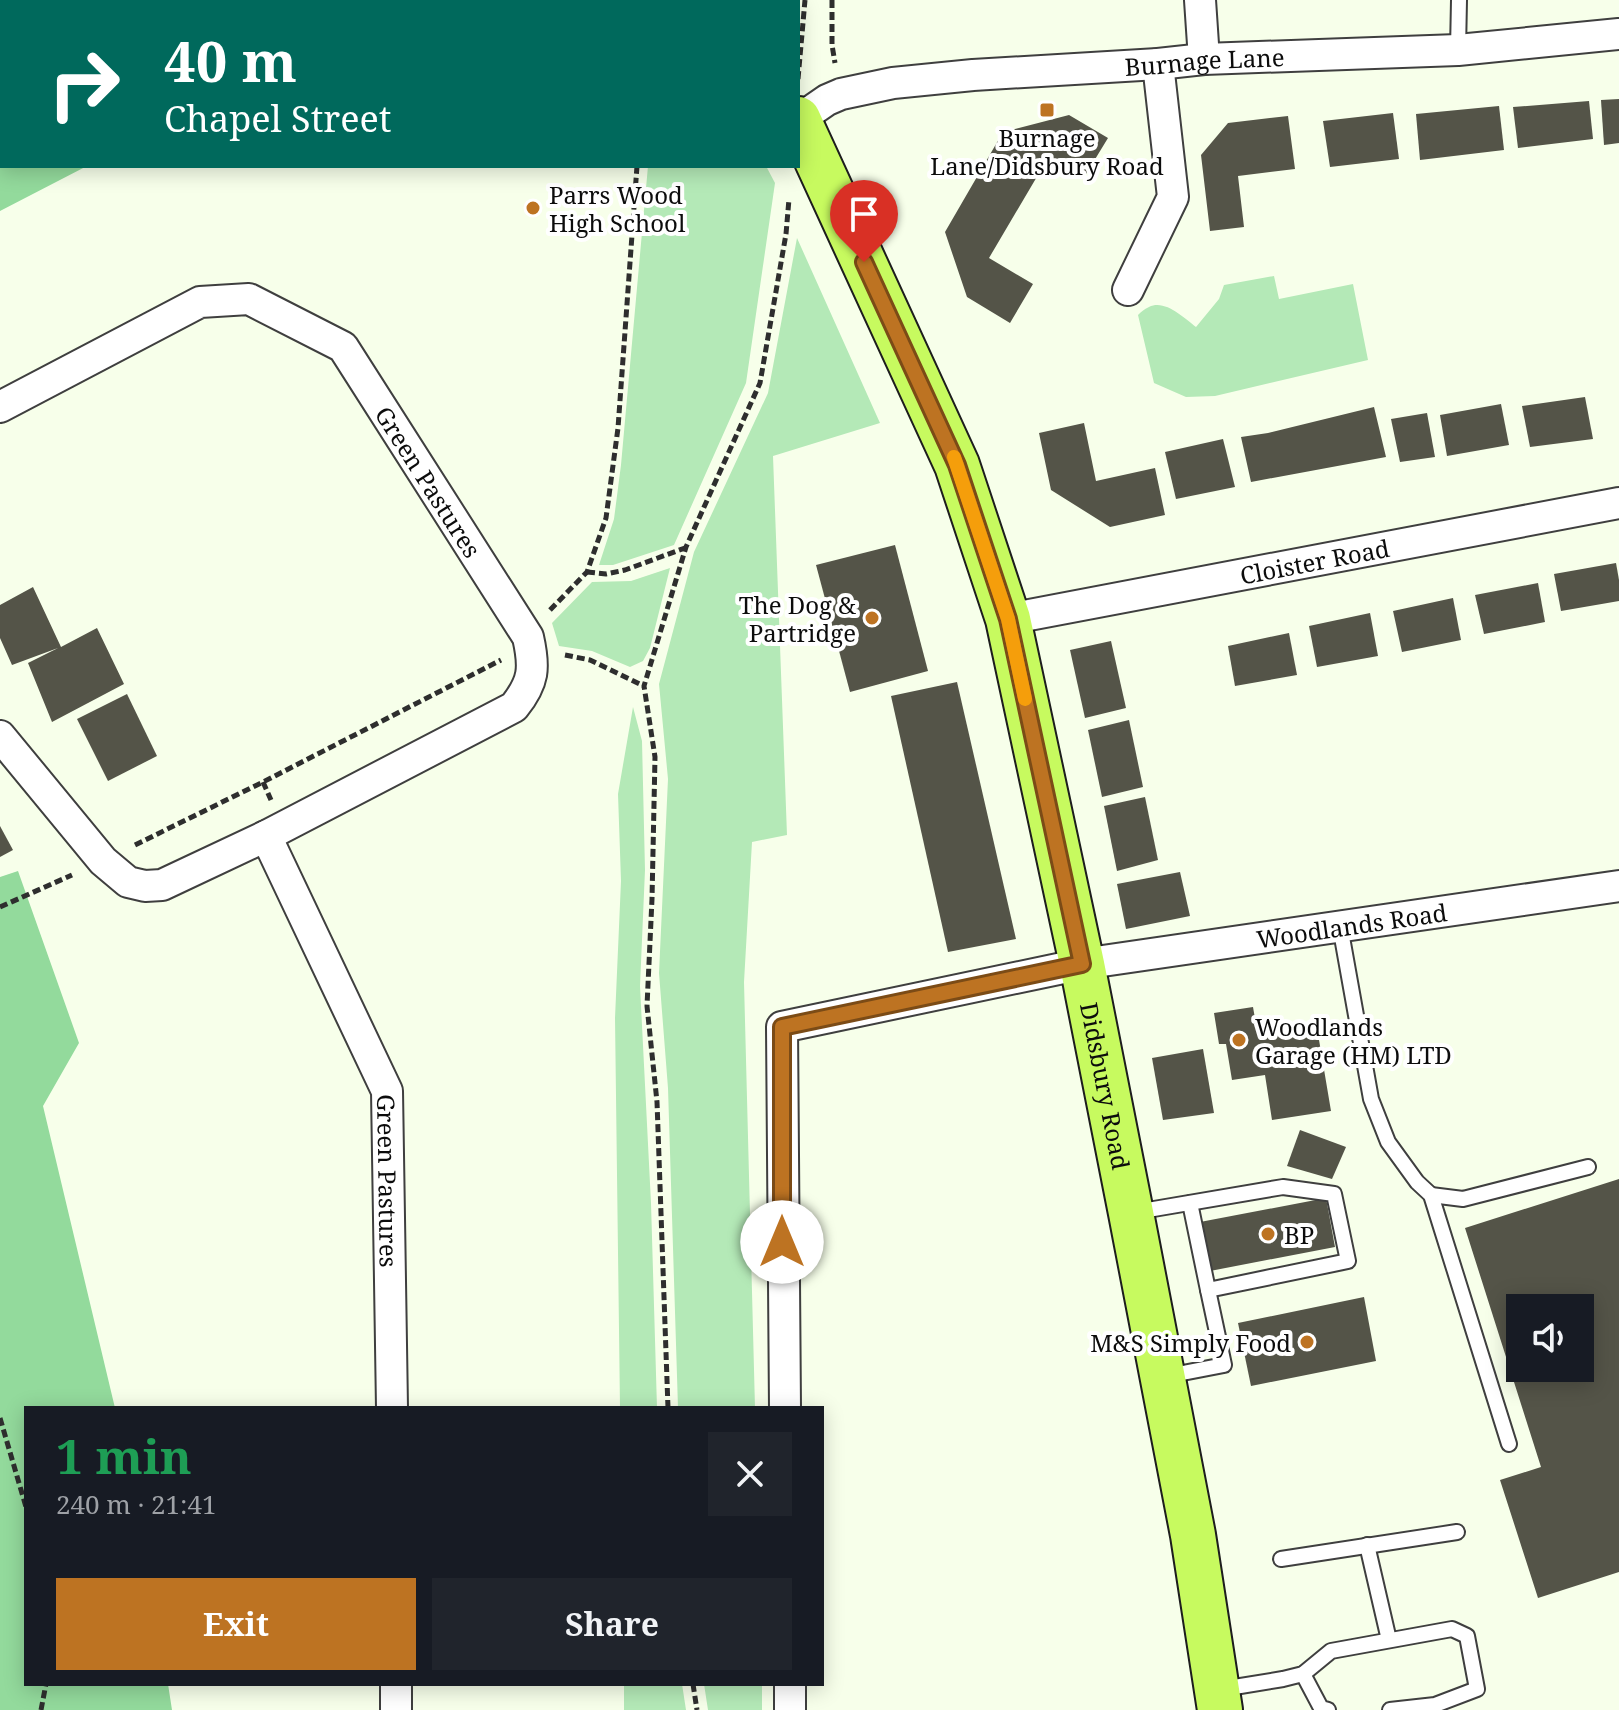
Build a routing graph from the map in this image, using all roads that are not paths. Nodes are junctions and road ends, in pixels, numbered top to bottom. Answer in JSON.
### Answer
{"nodes":[{"id":1,"x":1200,"y":0,"type":"edge"},
{"id":2,"x":1459,"y":0,"type":"edge"},
{"id":3,"x":1619,"y":34,"type":"edge"},
{"id":4,"x":1458,"y":50,"type":"junction"},
{"id":5,"x":1204,"y":59,"type":"junction"},
{"id":6,"x":1158,"y":64,"type":"junction"},
{"id":7,"x":816,"y":108,"type":"edge"},
{"id":8,"x":1128,"y":290,"type":"dead end"},
{"id":9,"x":0,"y":407,"type":"edge"},
{"id":10,"x":1619,"y":503,"type":"edge"},
{"id":11,"x":1008,"y":619,"type":"junction"},
{"id":12,"x":0,"y":736,"type":"edge"},
{"id":13,"x":266,"y":836,"type":"junction"},
{"id":14,"x":1619,"y":886,"type":"edge"},
{"id":15,"x":1340,"y":926,"type":"junction"},
{"id":16,"x":1082,"y":964,"type":"junction"},
{"id":17,"x":1588,"y":1167,"type":"dead end"},
{"id":18,"x":1431,"y":1195,"type":"junction"},
{"id":19,"x":1190,"y":1203,"type":"junction"},
{"id":20,"x":1131,"y":1213,"type":"junction"},
{"id":21,"x":1208,"y":1290,"type":"junction"},
{"id":22,"x":1163,"y":1377,"type":"junction"},
{"id":23,"x":392,"y":1406,"type":"edge"},
{"id":24,"x":785,"y":1406,"type":"edge"},
{"id":25,"x":1509,"y":1444,"type":"dead end"},
{"id":26,"x":1457,"y":1532,"type":"dead end"},
{"id":27,"x":1367,"y":1545,"type":"junction"},
{"id":28,"x":1281,"y":1559,"type":"dead end"},
{"id":29,"x":1389,"y":1640,"type":"junction"},
{"id":30,"x":1303,"y":1674,"type":"junction"},
{"id":31,"x":396,"y":1686,"type":"edge"},
{"id":32,"x":790,"y":1686,"type":"edge"},
{"id":33,"x":1219,"y":1700,"type":"edge"},
{"id":34,"x":396,"y":1710,"type":"edge"},
{"id":35,"x":790,"y":1710,"type":"edge"},
{"id":36,"x":1328,"y":1710,"type":"edge"},
{"id":37,"x":1390,"y":1710,"type":"edge"}],
"edges":[{"from":1,"to":5,"type":"street"},
{"from":2,"to":4,"type":"lane"},
{"from":3,"to":4,"type":"street","name":"Burnage Lane"},
{"from":4,"to":5,"type":"street","name":"Burnage Lane"},
{"from":5,"to":6,"type":"street","name":"Burnage Lane"},
{"from":6,"to":7,"type":"street","name":"Burnage Lane"},
{"from":6,"to":8,"type":"street"},
{"from":7,"to":11,"type":"main road","name":"Didsbury Road"},
{"from":9,"to":13,"type":"street","name":"Green Pastures"},
{"from":10,"to":11,"type":"street","name":"Cloister Road"},
{"from":11,"to":16,"type":"main road","name":"Didsbury Road"},
{"from":12,"to":13,"type":"street","name":"Green Pastures"},
{"from":13,"to":23,"type":"street","name":"Green Pastures"},
{"from":14,"to":15,"type":"street","name":"Woodlands Road"},
{"from":15,"to":16,"type":"street","name":"Woodlands Road"},
{"from":15,"to":18,"type":"lane"},
{"from":16,"to":20,"type":"main road","name":"Didsbury Road"},
{"from":16,"to":24,"type":"street","name":"Woodlands Road"},
{"from":17,"to":18,"type":"lane"},
{"from":18,"to":25,"type":"lane"},
{"from":19,"to":20,"type":"lane"},
{"from":19,"to":21,"type":"lane"},
{"from":19,"to":21,"type":"lane"},
{"from":20,"to":22,"type":"main road","name":"Didsbury Road"},
{"from":21,"to":22,"type":"lane"},
{"from":22,"to":33,"type":"main road","name":"Didsbury Road"},
{"from":26,"to":27,"type":"lane"},
{"from":27,"to":28,"type":"lane"},
{"from":27,"to":29,"type":"lane"},
{"from":29,"to":30,"type":"lane"},
{"from":29,"to":37,"type":"lane"},
{"from":30,"to":33,"type":"lane"},
{"from":30,"to":36,"type":"lane"},
{"from":31,"to":34,"type":"street"},
{"from":32,"to":35,"type":"street"}]}
